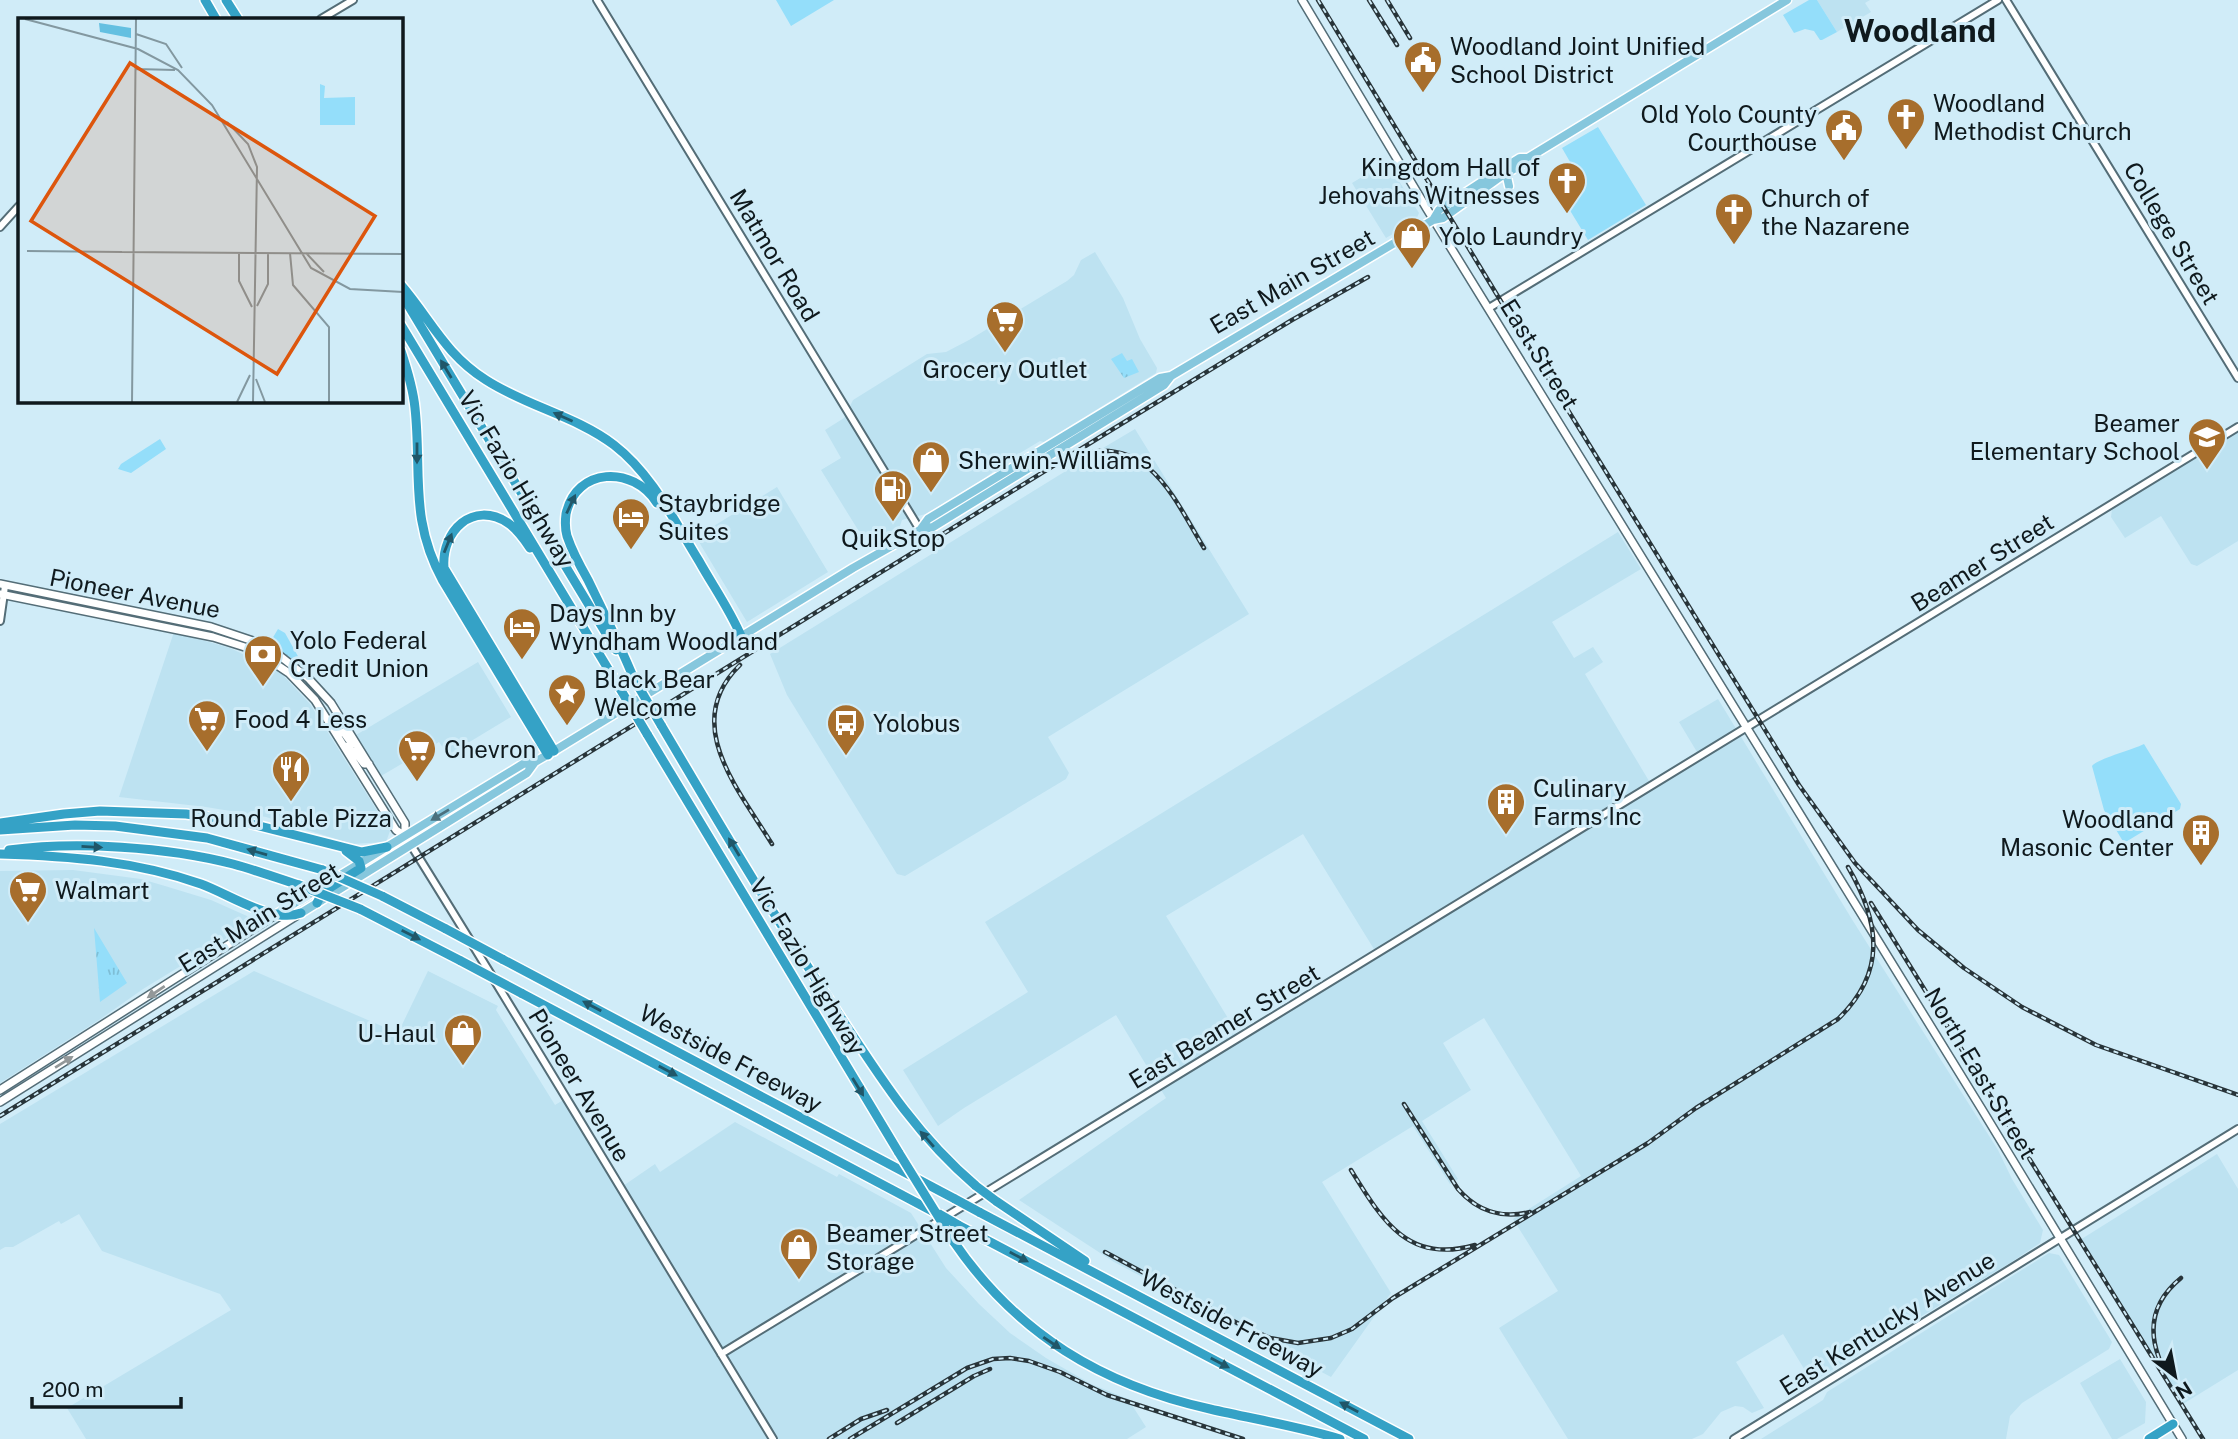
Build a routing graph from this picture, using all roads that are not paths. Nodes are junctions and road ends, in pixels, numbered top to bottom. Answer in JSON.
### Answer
{"nodes":[{"id":1,"x":205,"y":0,"type":"edge"},
{"id":2,"x":226,"y":0,"type":"edge"},
{"id":3,"x":352,"y":0,"type":"edge"},
{"id":4,"x":597,"y":0,"type":"edge"},
{"id":5,"x":1302,"y":0,"type":"edge"},
{"id":6,"x":1787,"y":0,"type":"edge"},
{"id":7,"x":1998,"y":0,"type":"edge"},
{"id":8,"x":2007,"y":0,"type":"edge"},
{"id":9,"x":215,"y":18,"type":"edge"},
{"id":10,"x":237,"y":18,"type":"edge"},
{"id":11,"x":323,"y":18,"type":"edge"},
{"id":12,"x":1529,"y":158,"type":"junction"},
{"id":13,"x":18,"y":207,"type":"edge"},
{"id":14,"x":1433,"y":219,"type":"junction"},
{"id":15,"x":0,"y":227,"type":"edge"},
{"id":16,"x":402,"y":286,"type":"edge"},
{"id":17,"x":402,"y":294,"type":"edge"},
{"id":18,"x":1489,"y":308,"type":"junction"},
{"id":19,"x":402,"y":327,"type":"edge"},
{"id":20,"x":402,"y":355,"type":"edge"},
{"id":21,"x":2238,"y":378,"type":"edge"},
{"id":22,"x":2238,"y":427,"type":"edge"},
{"id":23,"x":920,"y":530,"type":"junction"},
{"id":24,"x":554,"y":578,"type":"junction"},
{"id":25,"x":3,"y":585,"type":"edge"},
{"id":26,"x":2,"y":594,"type":"edge"},
{"id":27,"x":0,"y":621,"type":"edge"},
{"id":28,"x":146,"y":624,"type":"junction"},
{"id":29,"x":197,"y":625,"type":"junction"},
{"id":30,"x":741,"y":636,"type":"junction"},
{"id":31,"x":258,"y":648,"type":"junction"},
{"id":32,"x":634,"y":679,"type":"junction"},
{"id":33,"x":1746,"y":729,"type":"junction"},
{"id":34,"x":336,"y":731,"type":"junction"},
{"id":35,"x":344,"y":746,"type":"junction"},
{"id":36,"x":359,"y":748,"type":"junction"},
{"id":37,"x":551,"y":753,"type":"junction"},
{"id":38,"x":535,"y":762,"type":"junction"},
{"id":39,"x":369,"y":764,"type":"junction"},
{"id":40,"x":503,"y":776,"type":"junction"},
{"id":41,"x":483,"y":801,"type":"junction"},
{"id":42,"x":0,"y":823,"type":"edge"},
{"id":43,"x":0,"y":830,"type":"edge"},
{"id":44,"x":405,"y":836,"type":"junction"},
{"id":45,"x":411,"y":845,"type":"junction"},
{"id":46,"x":387,"y":847,"type":"junction"},
{"id":47,"x":341,"y":848,"type":"junction"},
{"id":48,"x":0,"y":853,"type":"edge"},
{"id":49,"x":360,"y":863,"type":"junction"},
{"id":50,"x":317,"y":903,"type":"junction"},
{"id":51,"x":301,"y":913,"type":"junction"},
{"id":52,"x":275,"y":915,"type":"junction"},
{"id":53,"x":0,"y":1090,"type":"edge"},
{"id":54,"x":0,"y":1102,"type":"edge"},
{"id":55,"x":2238,"y":1129,"type":"edge"},
{"id":56,"x":2060,"y":1239,"type":"junction"},
{"id":57,"x":1121,"y":1286,"type":"junction"},
{"id":58,"x":721,"y":1354,"type":"junction"},
{"id":59,"x":2172,"y":1424,"type":"junction"},
{"id":60,"x":773,"y":1439,"type":"edge"},
{"id":61,"x":1340,"y":1439,"type":"edge"},
{"id":62,"x":1364,"y":1439,"type":"edge"},
{"id":63,"x":1409,"y":1439,"type":"edge"},
{"id":64,"x":1734,"y":1439,"type":"edge"},
{"id":65,"x":2149,"y":1439,"type":"edge"},
{"id":66,"x":2182,"y":1439,"type":"edge"}],
"edges":[{"from":1,"to":9,"type":"highway"},
{"from":2,"to":10,"type":"highway"},
{"from":3,"to":11,"type":"street"},
{"from":4,"to":23,"type":"street","name":"Matmor Road"},
{"from":5,"to":14,"type":"main road","name":"East Street"},
{"from":6,"to":12,"type":"main road"},
{"from":7,"to":18,"type":"street"},
{"from":8,"to":21,"type":"street","name":"College Street"},
{"from":12,"to":14,"type":"main road"},
{"from":12,"to":14,"type":"main road"},
{"from":13,"to":15,"type":"street"},
{"from":14,"to":18,"type":"main road","name":"East Street"},
{"from":14,"to":23,"type":"main road","name":"East Main Street"},
{"from":30,"to":16,"type":"highway","one_way":true},
{"from":32,"to":17,"type":"highway","name":"Vic Fazio Highway","one_way":true},
{"from":18,"to":33,"type":"main road","name":"East Street"},
{"from":19,"to":24,"type":"highway","name":"Vic Fazio Highway"},
{"from":20,"to":37,"type":"highway","one_way":true},
{"from":22,"to":33,"type":"street","name":"Beamer Street"},
{"from":23,"to":30,"type":"main road","name":"East Main Street"},
{"from":37,"to":24,"type":"highway","one_way":true},
{"from":24,"to":61,"type":"highway","name":"Vic Fazio Highway","one_way":true,"bridge":true},
{"from":25,"to":26,"type":"street"},
{"from":25,"to":29,"type":"main road","name":"Pioneer Avenue"},
{"from":26,"to":27,"type":"street"},
{"from":26,"to":28,"type":"main road","name":"Pioneer Avenue"},
{"from":28,"to":29,"type":"main road"},
{"from":28,"to":31,"type":"main road","name":"Pioneer Avenue"},
{"from":29,"to":31,"type":"main road","name":"Pioneer Avenue"},
{"from":32,"to":30,"type":"highway","one_way":true},
{"from":30,"to":37,"type":"main road","name":"East Main Street"},
{"from":31,"to":34,"type":"main road","name":"Pioneer Avenue"},
{"from":31,"to":36,"type":"main road","name":"Pioneer Avenue"},
{"from":57,"to":32,"type":"highway","name":"Vic Fazio Highway","one_way":true,"bridge":true},
{"from":33,"to":56,"type":"main road","name":"North East Street"},
{"from":33,"to":58,"type":"street","name":"East Beamer Street"},
{"from":34,"to":35,"type":"main road","name":"Pioneer Avenue"},
{"from":34,"to":36,"type":"main road"},
{"from":35,"to":39,"type":"main road"},
{"from":35,"to":44,"type":"main road","name":"Pioneer Avenue"},
{"from":36,"to":39,"type":"main road","name":"Pioneer Avenue"},
{"from":37,"to":38,"type":"main road","name":"East Main Street"},
{"from":38,"to":40,"type":"main road","name":"East Main Street"},
{"from":38,"to":41,"type":"main road","name":"East Main Street"},
{"from":39,"to":44,"type":"main road","name":"Pioneer Avenue"},
{"from":40,"to":41,"type":"main road"},
{"from":40,"to":44,"type":"main road","name":"East Main Street","one_way":true},
{"from":41,"to":45,"type":"main road","name":"East Main Street"},
{"from":42,"to":47,"type":"highway"},
{"from":57,"to":43,"type":"highway","name":"Westside Freeway","one_way":true,"bridge":true},
{"from":44,"to":45,"type":"main road","name":"Pioneer Avenue"},
{"from":44,"to":46,"type":"main road","name":"East Main Street"},
{"from":45,"to":50,"type":"main road","name":"East Main Street"},
{"from":45,"to":58,"type":"street","name":"Pioneer Avenue"},
{"from":46,"to":47,"type":"highway"},
{"from":46,"to":49,"type":"main road","name":"East Main Street"},
{"from":47,"to":49,"type":"highway"},
{"from":48,"to":52,"type":"highway"},
{"from":48,"to":62,"type":"highway","name":"Westside Freeway","one_way":true,"bridge":true},
{"from":49,"to":50,"type":"highway"},
{"from":49,"to":52,"type":"main road","name":"East Main Street"},
{"from":50,"to":51,"type":"main road","name":"East Main Street"},
{"from":51,"to":52,"type":"highway"},
{"from":54,"to":51,"type":"main road","name":"East Main Street","one_way":true},
{"from":52,"to":53,"type":"main road","name":"East Main Street","one_way":true},
{"from":55,"to":56,"type":"street","name":"East Kentucky Avenue"},
{"from":56,"to":59,"type":"main road","name":"North East Street"},
{"from":56,"to":64,"type":"street","name":"East Kentucky Avenue"},
{"from":63,"to":57,"type":"highway","name":"Westside Freeway","one_way":true},
{"from":58,"to":60,"type":"street","name":"Pioneer Avenue"},
{"from":59,"to":65,"type":"highway"},
{"from":59,"to":66,"type":"main road","name":"North East Street"}]}
